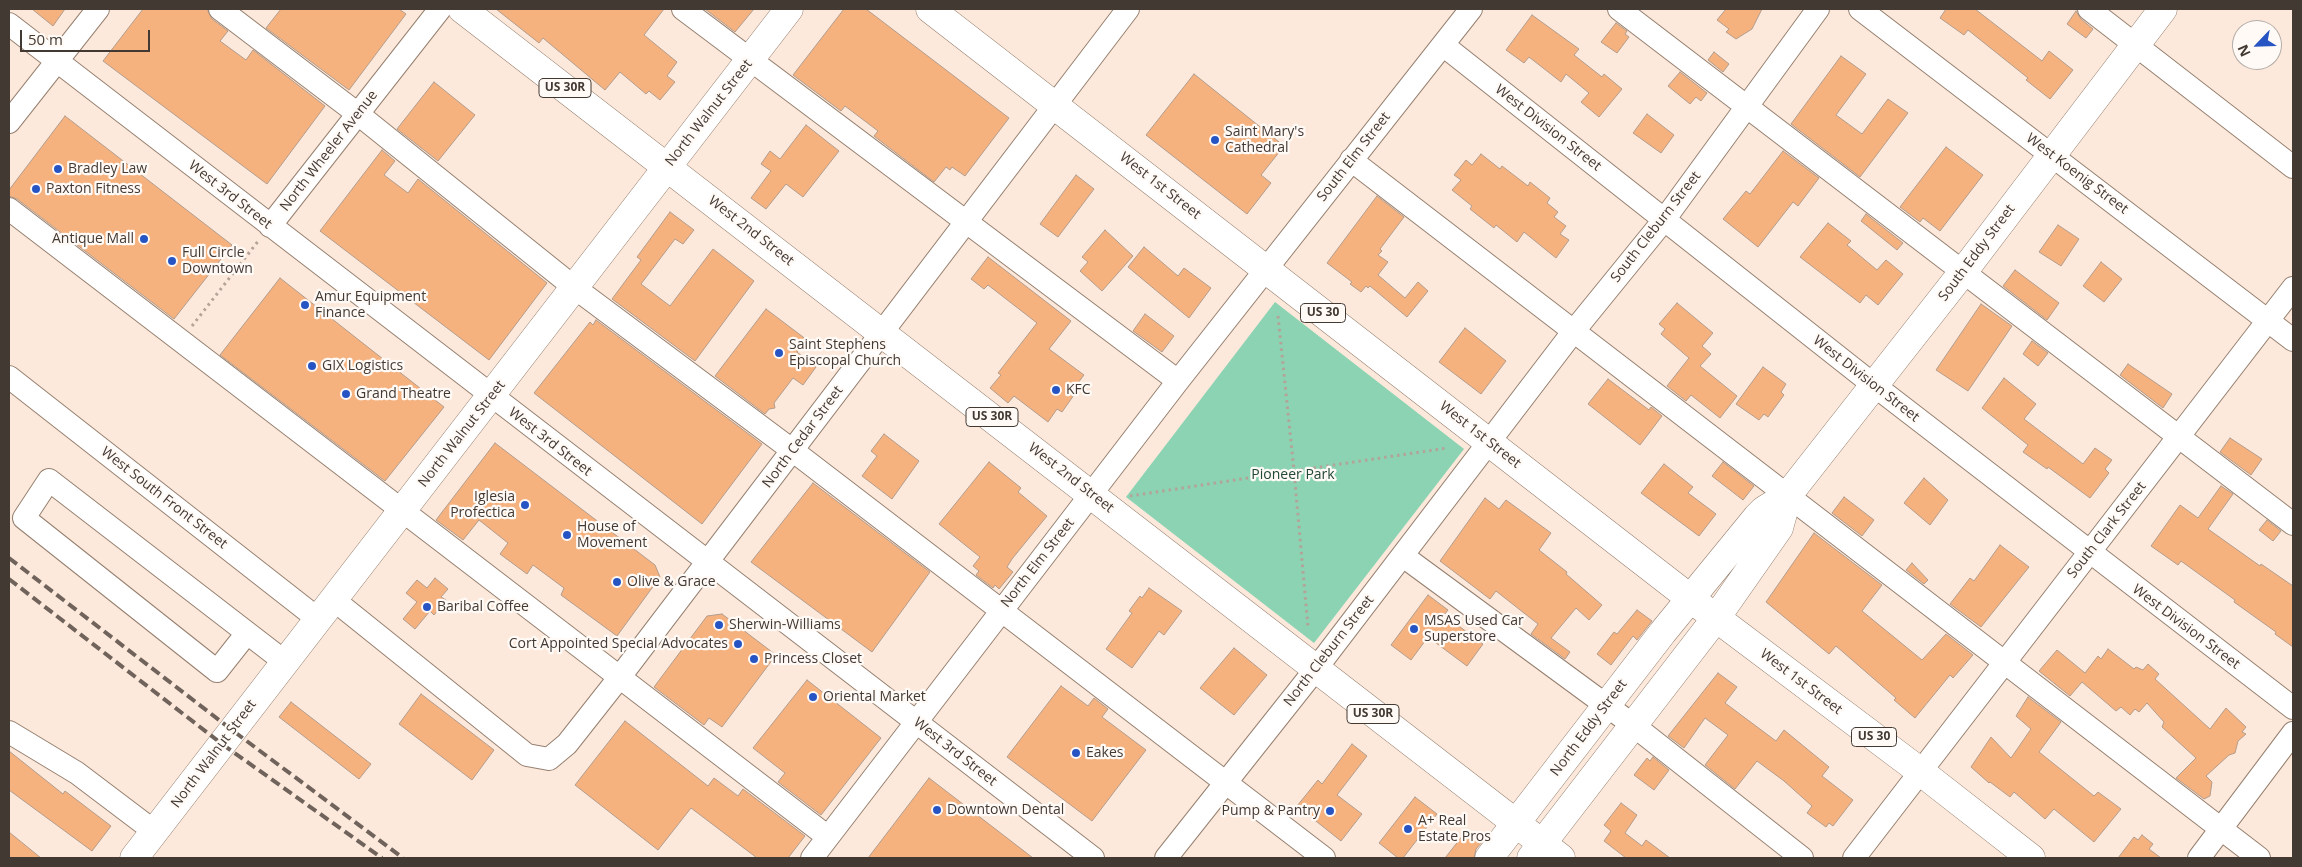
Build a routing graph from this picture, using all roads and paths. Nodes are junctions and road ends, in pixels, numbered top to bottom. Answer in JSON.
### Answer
{"nodes":[{"id":1,"x":98,"y":9,"type":"edge"},
{"id":2,"x":220,"y":9,"type":"edge"},
{"id":3,"x":440,"y":9,"type":"edge"},
{"id":4,"x":462,"y":9,"type":"edge"},
{"id":5,"x":683,"y":9,"type":"edge"},
{"id":6,"x":789,"y":9,"type":"edge"},
{"id":7,"x":930,"y":9,"type":"edge"},
{"id":8,"x":1128,"y":9,"type":"edge"},
{"id":9,"x":1619,"y":9,"type":"edge"},
{"id":10,"x":1818,"y":9,"type":"edge"},
{"id":11,"x":1860,"y":9,"type":"edge"},
{"id":12,"x":2089,"y":9,"type":"edge"},
{"id":13,"x":2163,"y":9,"type":"edge"},
{"id":14,"x":1467,"y":15,"type":"edge"},
{"id":15,"x":9,"y":24,"type":"edge"},
{"id":16,"x":1443,"y":45,"type":"junction"},
{"id":17,"x":2136,"y":45,"type":"junction"},
{"id":18,"x":56,"y":60,"type":"junction"},
{"id":19,"x":751,"y":60,"type":"junction"},
{"id":20,"x":1055,"y":104,"type":"junction"},
{"id":21,"x":1748,"y":107,"type":"junction"},
{"id":22,"x":358,"y":114,"type":"junction"},
{"id":23,"x":9,"y":122,"type":"edge"},
{"id":24,"x":2052,"y":154,"type":"junction"},
{"id":25,"x":1352,"y":160,"type":"junction"},
{"id":26,"x":668,"y":167,"type":"junction"},
{"id":27,"x":2293,"y":167,"type":"edge"},
{"id":28,"x":9,"y":209,"type":"edge"},
{"id":29,"x":1664,"y":220,"type":"junction"},
{"id":30,"x":966,"y":221,"type":"junction"},
{"id":31,"x":270,"y":226,"type":"junction"},
{"id":32,"x":1266,"y":269,"type":"junction"},
{"id":33,"x":1963,"y":272,"type":"junction"},
{"id":34,"x":575,"y":288,"type":"junction"},
{"id":35,"x":2293,"y":288,"type":"edge"},
{"id":36,"x":1278,"y":316,"type":"dead end"},
{"id":37,"x":2268,"y":321,"type":"junction"},
{"id":38,"x":1573,"y":332,"type":"junction"},
{"id":39,"x":882,"y":333,"type":"junction"},
{"id":40,"x":182,"y":340,"type":"junction"},
{"id":41,"x":2293,"y":340,"type":"edge"},
{"id":42,"x":9,"y":377,"type":"edge"},
{"id":43,"x":1178,"y":381,"type":"junction"},
{"id":44,"x":1875,"y":386,"type":"junction"},
{"id":45,"x":491,"y":396,"type":"junction"},
{"id":46,"x":2180,"y":437,"type":"junction"},
{"id":47,"x":1490,"y":442,"type":"junction"},
{"id":48,"x":1448,"y":448,"type":"dead end"},
{"id":49,"x":792,"y":450,"type":"junction"},
{"id":50,"x":1294,"y":471,"type":"junction"},
{"id":51,"x":1092,"y":494,"type":"junction"},
{"id":52,"x":1788,"y":495,"type":"junction"},
{"id":53,"x":1128,"y":496,"type":"dead end"},
{"id":54,"x":403,"y":510,"type":"junction"},
{"id":55,"x":2293,"y":524,"type":"edge"},
{"id":56,"x":2089,"y":553,"type":"junction"},
{"id":57,"x":1403,"y":556,"type":"junction"},
{"id":58,"x":706,"y":563,"type":"junction"},
{"id":59,"x":1691,"y":598,"type":"junction"},
{"id":60,"x":326,"y":609,"type":"junction"},
{"id":61,"x":1002,"y":610,"type":"junction"},
{"id":62,"x":1716,"y":618,"type":"junction"},
{"id":63,"x":1308,"y":627,"type":"dead end"},
{"id":64,"x":247,"y":633,"type":"junction"},
{"id":65,"x":285,"y":662,"type":"junction"},
{"id":66,"x":2005,"y":662,"type":"junction"},
{"id":67,"x":1315,"y":670,"type":"junction"},
{"id":68,"x":619,"y":678,"type":"junction"},
{"id":69,"x":1606,"y":706,"type":"junction"},
{"id":70,"x":2293,"y":708,"type":"edge"},
{"id":71,"x":916,"y":722,"type":"junction"},
{"id":72,"x":1633,"y":725,"type":"junction"},
{"id":73,"x":9,"y":732,"type":"edge"},
{"id":74,"x":2293,"y":733,"type":"edge"},
{"id":75,"x":567,"y":744,"type":"joint"},
{"id":76,"x":1921,"y":772,"type":"junction"},
{"id":77,"x":1226,"y":782,"type":"junction"},
{"id":78,"x":1516,"y":823,"type":"junction"},
{"id":79,"x":2221,"y":829,"type":"junction"},
{"id":80,"x":155,"y":832,"type":"junction"},
{"id":81,"x":828,"y":837,"type":"junction"},
{"id":82,"x":1545,"y":853,"type":"edge"},
{"id":83,"x":134,"y":858,"type":"edge"},
{"id":84,"x":812,"y":858,"type":"edge"},
{"id":85,"x":1093,"y":858,"type":"edge"},
{"id":86,"x":1166,"y":858,"type":"edge"},
{"id":87,"x":1324,"y":858,"type":"edge"},
{"id":88,"x":1489,"y":858,"type":"edge"},
{"id":89,"x":1802,"y":858,"type":"edge"},
{"id":90,"x":1854,"y":858,"type":"edge"},
{"id":91,"x":2032,"y":858,"type":"edge"},
{"id":92,"x":2198,"y":858,"type":"edge"},
{"id":93,"x":2259,"y":858,"type":"edge"}],
"edges":[{"from":1,"to":18,"type":"street"},
{"from":2,"to":22,"type":"street"},
{"from":3,"to":22,"type":"street","name":"North Wheeler Avenue"},
{"from":4,"to":26,"type":"main road","name":"West 2nd Street","number":"US 30R"},
{"from":5,"to":19,"type":"street"},
{"from":6,"to":19,"type":"main road","name":"North Walnut Street"},
{"from":7,"to":20,"type":"main road","name":"West 1st Street","number":"US 30"},
{"from":8,"to":20,"type":"street","name":"North Cedar Street"},
{"from":9,"to":21,"type":"street"},
{"from":10,"to":21,"type":"street","name":"South Cleburn Street"},
{"from":11,"to":24,"type":"street","name":"West Koenig Street"},
{"from":12,"to":17,"type":"street"},
{"from":13,"to":17,"type":"main road","name":"South Eddy Street"},
{"from":14,"to":16,"type":"street","name":"South Elm Street"},
{"from":15,"to":18,"type":"street","name":"West 3rd Street"},
{"from":16,"to":25,"type":"street","name":"South Elm Street"},
{"from":16,"to":29,"type":"street","name":"West Division Street"},
{"from":17,"to":24,"type":"main road","name":"South Eddy Street"},
{"from":17,"to":27,"type":"street"},
{"from":18,"to":23,"type":"street"},
{"from":18,"to":31,"type":"street","name":"West 3rd Street"},
{"from":19,"to":26,"type":"main road","name":"North Walnut Street"},
{"from":19,"to":30,"type":"street"},
{"from":20,"to":30,"type":"street","name":"North Cedar Street"},
{"from":20,"to":32,"type":"main road","name":"West 1st Street","number":"US 30"},
{"from":21,"to":29,"type":"street","name":"South Cleburn Street"},
{"from":21,"to":33,"type":"street"},
{"from":22,"to":31,"type":"street","name":"North Wheeler Avenue"},
{"from":22,"to":34,"type":"street"},
{"from":24,"to":33,"type":"main road","name":"South Eddy Street"},
{"from":24,"to":37,"type":"street","name":"West Koenig Street"},
{"from":25,"to":32,"type":"street","name":"South Elm Street"},
{"from":25,"to":38,"type":"street"},
{"from":26,"to":34,"type":"main road","name":"North Walnut Street"},
{"from":26,"to":39,"type":"main road","name":"West 2nd Street","number":"US 30R"},
{"from":28,"to":40,"type":"street"},
{"from":29,"to":38,"type":"street","name":"South Cleburn Street"},
{"from":29,"to":44,"type":"street","name":"West Division Street"},
{"from":30,"to":39,"type":"street","name":"North Cedar Street"},
{"from":30,"to":43,"type":"street"},
{"from":31,"to":40,"type":"path"},
{"from":31,"to":45,"type":"street","name":"West 3rd Street"},
{"from":32,"to":43,"type":"street","name":"North Elm Street"},
{"from":32,"to":47,"type":"main road","name":"West 1st Street","number":"US 30"},
{"from":33,"to":44,"type":"main road","name":"South Eddy Street"},
{"from":33,"to":46,"type":"street"},
{"from":34,"to":45,"type":"main road","name":"North Walnut Street"},
{"from":34,"to":49,"type":"street"},
{"from":35,"to":37,"type":"street","name":"South Clark Street"},
{"from":36,"to":50,"type":"path"},
{"from":37,"to":41,"type":"street","name":"West Koenig Street"},
{"from":37,"to":46,"type":"street","name":"South Clark Street"},
{"from":38,"to":47,"type":"street","name":"South Cleburn Street"},
{"from":38,"to":52,"type":"street"},
{"from":39,"to":49,"type":"street","name":"North Cedar Street"},
{"from":39,"to":51,"type":"main road","name":"West 2nd Street","number":"US 30R"},
{"from":40,"to":54,"type":"street"},
{"from":42,"to":60,"type":"street","name":"West South Front Street"},
{"from":43,"to":51,"type":"street","name":"North Elm Street"},
{"from":44,"to":52,"type":"main road","name":"South Eddy Street"},
{"from":44,"to":56,"type":"street","name":"West Division Street"},
{"from":45,"to":54,"type":"main road","name":"North Walnut Street"},
{"from":45,"to":58,"type":"street","name":"West 3rd Street"},
{"from":46,"to":55,"type":"street"},
{"from":46,"to":56,"type":"street","name":"South Clark Street"},
{"from":47,"to":57,"type":"street","name":"North Cleburn Street"},
{"from":47,"to":59,"type":"main road","name":"West 1st Street","number":"US 30"},
{"from":48,"to":50,"type":"path"},
{"from":49,"to":58,"type":"street","name":"North Cedar Street"},
{"from":49,"to":61,"type":"street"},
{"from":50,"to":53,"type":"path"},
{"from":50,"to":63,"type":"path"},
{"from":51,"to":61,"type":"street","name":"North Elm Street"},
{"from":51,"to":67,"type":"main road","name":"West 2nd Street","number":"US 30R"},
{"from":52,"to":59,"type":"main road","name":"South Eddy Street"},
{"from":52,"to":62,"type":"main road","name":"South Eddy Street"},
{"from":52,"to":66,"type":"street"},
{"from":54,"to":60,"type":"main road","name":"North Walnut Street"},
{"from":54,"to":68,"type":"street"},
{"from":56,"to":66,"type":"street","name":"South Clark Street"},
{"from":56,"to":70,"type":"street","name":"West Division Street"},
{"from":57,"to":67,"type":"street","name":"North Cleburn Street"},
{"from":57,"to":69,"type":"street"},
{"from":58,"to":68,"type":"street","name":"North Cedar Street"},
{"from":58,"to":71,"type":"street","name":"West 3rd Street"},
{"from":59,"to":62,"type":"main road","name":"West 1st Street","number":"US 30"},
{"from":59,"to":69,"type":"main road","name":"North Eddy Street"},
{"from":60,"to":65,"type":"main road","name":"North Walnut Street"},
{"from":60,"to":75,"type":"street","name":"West South Front Street"},
{"from":61,"to":71,"type":"street","name":"North Elm Street"},
{"from":61,"to":77,"type":"street"},
{"from":62,"to":72,"type":"main road"},
{"from":62,"to":76,"type":"main road","name":"West 1st Street","number":"US 30"},
{"from":64,"to":64,"type":"street"},
{"from":64,"to":65,"type":"street"},
{"from":65,"to":80,"type":"main road","name":"North Walnut Street"},
{"from":66,"to":76,"type":"street","name":"South Clark Street"},
{"from":66,"to":79,"type":"street"},
{"from":67,"to":77,"type":"street","name":"North Cleburn Street"},
{"from":67,"to":78,"type":"main road","name":"West 2nd Street","number":"US 30R"},
{"from":68,"to":75,"type":"street","name":"North Cedar Street"},
{"from":68,"to":81,"type":"street"},
{"from":69,"to":72,"type":"street"},
{"from":69,"to":78,"type":"main road","name":"North Eddy Street"},
{"from":71,"to":81,"type":"street","name":"North Elm Street"},
{"from":71,"to":85,"type":"street","name":"West 3rd Street"},
{"from":72,"to":82,"type":"main road"},
{"from":72,"to":89,"type":"street"},
{"from":73,"to":80,"type":"street"},
{"from":74,"to":79,"type":"street"},
{"from":76,"to":90,"type":"street","name":"South Clark Street"},
{"from":76,"to":91,"type":"main road","name":"West 1st Street","number":"US 30"},
{"from":77,"to":86,"type":"street","name":"North Cleburn Street"},
{"from":77,"to":87,"type":"street"},
{"from":78,"to":82,"type":"main road","name":"West 2nd Street","number":"US 30R"},
{"from":78,"to":88,"type":"main road","name":"North Eddy Street"},
{"from":79,"to":92,"type":"street"},
{"from":79,"to":93,"type":"street"},
{"from":80,"to":83,"type":"main road","name":"North Walnut Street"},
{"from":81,"to":84,"type":"street","name":"North Elm Street"}]}
